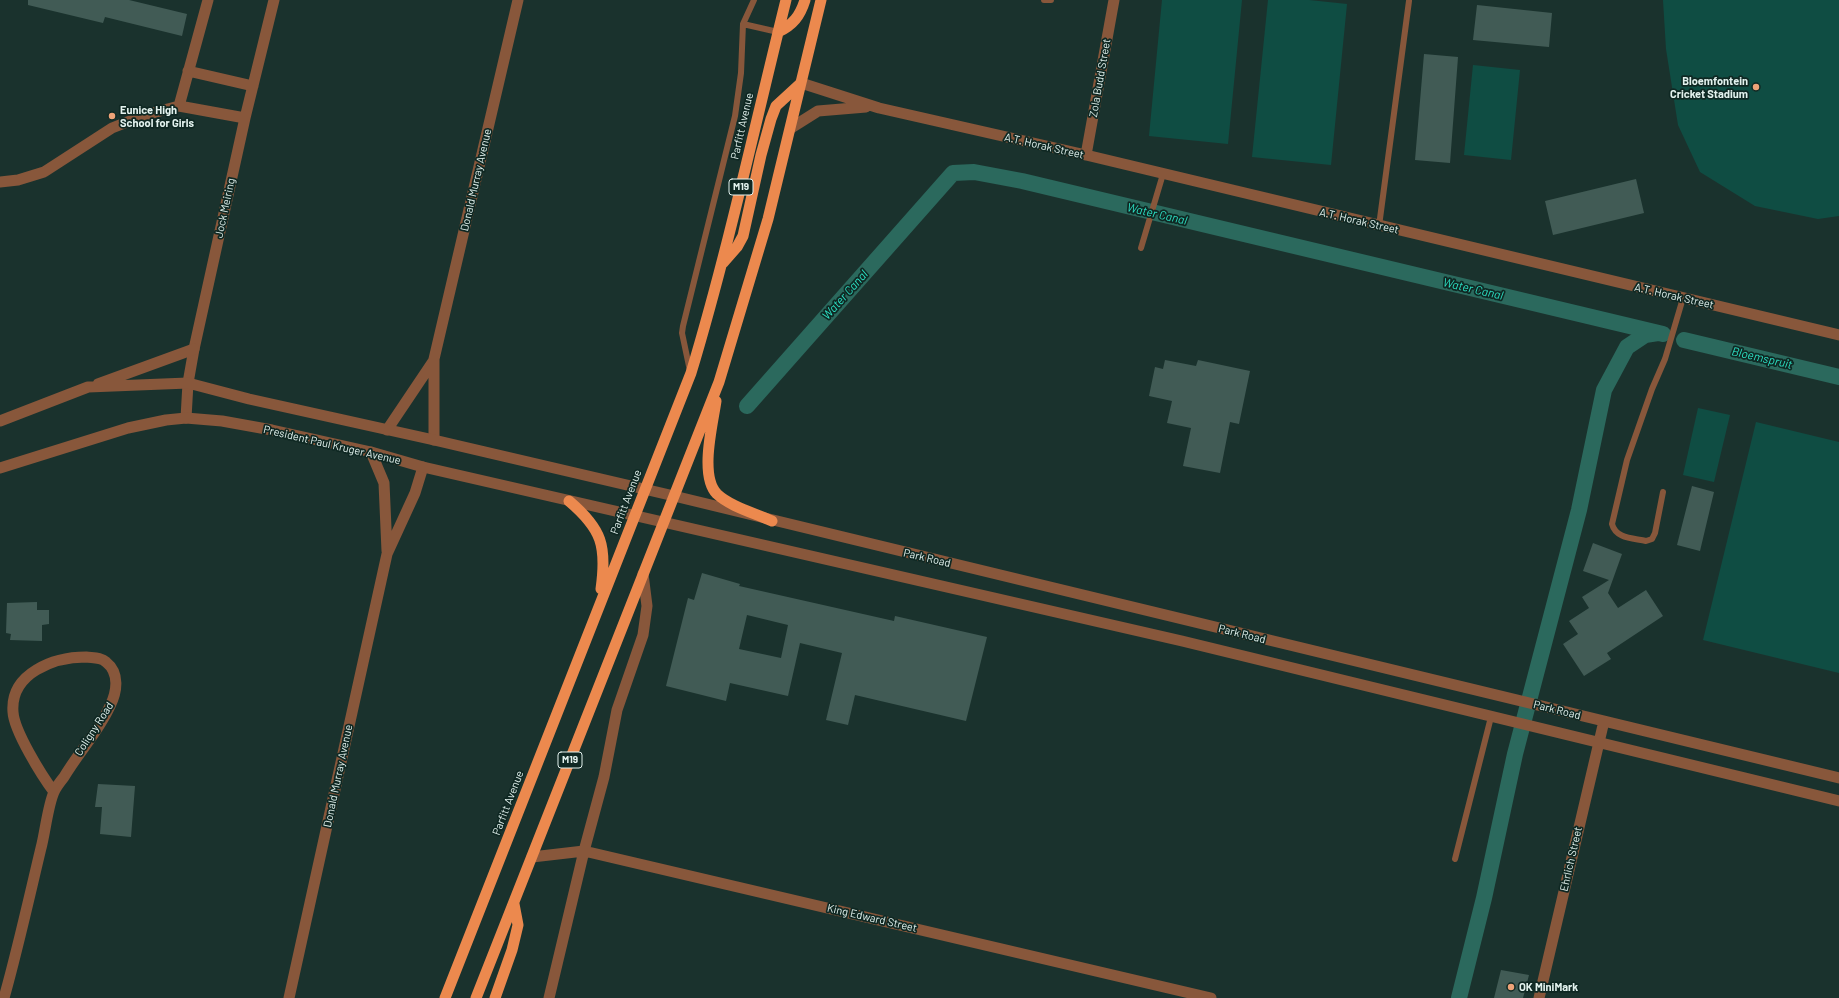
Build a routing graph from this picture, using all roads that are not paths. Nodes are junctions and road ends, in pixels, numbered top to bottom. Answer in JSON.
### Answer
{"nodes":[{"id":1,"x":208,"y":0,"type":"edge"},
{"id":2,"x":274,"y":0,"type":"edge"},
{"id":3,"x":518,"y":0,"type":"edge"},
{"id":4,"x":754,"y":0,"type":"edge"},
{"id":5,"x":786,"y":0,"type":"edge"},
{"id":6,"x":805,"y":0,"type":"edge"},
{"id":7,"x":821,"y":0,"type":"edge"},
{"id":8,"x":1044,"y":0,"type":"edge"},
{"id":9,"x":1051,"y":0,"type":"edge"},
{"id":10,"x":1114,"y":0,"type":"edge"},
{"id":11,"x":1410,"y":2,"type":"dead end"},
{"id":12,"x":743,"y":24,"type":"junction"},
{"id":13,"x":778,"y":32,"type":"junction"},
{"id":14,"x":188,"y":71,"type":"junction"},
{"id":15,"x":802,"y":83,"type":"junction"},
{"id":16,"x":253,"y":86,"type":"junction"},
{"id":17,"x":180,"y":106,"type":"junction"},
{"id":18,"x":879,"y":108,"type":"junction"},
{"id":19,"x":245,"y":118,"type":"junction"},
{"id":20,"x":791,"y":128,"type":"junction"},
{"id":21,"x":1086,"y":155,"type":"junction"},
{"id":22,"x":1162,"y":178,"type":"junction"},
{"id":23,"x":0,"y":182,"type":"edge"},
{"id":24,"x":1379,"y":226,"type":"junction"},
{"id":25,"x":1142,"y":246,"type":"dead end"},
{"id":26,"x":722,"y":264,"type":"junction"},
{"id":27,"x":1684,"y":298,"type":"junction"},
{"id":28,"x":1839,"y":335,"type":"edge"},
{"id":29,"x":194,"y":349,"type":"junction"},
{"id":30,"x":434,"y":359,"type":"junction"},
{"id":31,"x":691,"y":373,"type":"junction"},
{"id":32,"x":719,"y":382,"type":"junction"},
{"id":33,"x":188,"y":383,"type":"junction"},
{"id":34,"x":88,"y":387,"type":"junction"},
{"id":35,"x":186,"y":418,"type":"junction"},
{"id":36,"x":0,"y":421,"type":"edge"},
{"id":37,"x":387,"y":430,"type":"junction"},
{"id":38,"x":434,"y":440,"type":"junction"},
{"id":39,"x":371,"y":452,"type":"junction"},
{"id":40,"x":423,"y":467,"type":"junction"},
{"id":41,"x":0,"y":468,"type":"edge"},
{"id":42,"x":644,"y":490,"type":"junction"},
{"id":43,"x":1663,"y":492,"type":"dead end"},
{"id":44,"x":674,"y":496,"type":"junction"},
{"id":45,"x":569,"y":501,"type":"junction"},
{"id":46,"x":634,"y":516,"type":"junction"},
{"id":47,"x":772,"y":521,"type":"junction"},
{"id":48,"x":664,"y":522,"type":"junction"},
{"id":49,"x":387,"y":554,"type":"junction"},
{"id":50,"x":643,"y":574,"type":"junction"},
{"id":51,"x":599,"y":605,"type":"junction"},
{"id":52,"x":1496,"y":718,"type":"junction"},
{"id":53,"x":1604,"y":721,"type":"junction"},
{"id":54,"x":1598,"y":743,"type":"junction"},
{"id":55,"x":1839,"y":778,"type":"edge"},
{"id":56,"x":54,"y":792,"type":"junction"},
{"id":57,"x":1839,"y":801,"type":"edge"},
{"id":58,"x":584,"y":850,"type":"junction"},
{"id":59,"x":532,"y":857,"type":"junction"},
{"id":60,"x":1455,"y":860,"type":"dead end"},
{"id":61,"x":514,"y":904,"type":"junction"},
{"id":62,"x":4,"y":998,"type":"edge"},
{"id":63,"x":289,"y":998,"type":"edge"},
{"id":64,"x":445,"y":998,"type":"edge"},
{"id":65,"x":476,"y":998,"type":"edge"},
{"id":66,"x":495,"y":998,"type":"edge"},
{"id":67,"x":549,"y":998,"type":"edge"},
{"id":68,"x":1211,"y":998,"type":"edge"},
{"id":69,"x":1539,"y":998,"type":"edge"}],
"edges":[{"from":1,"to":14,"type":"street"},
{"from":2,"to":16,"type":"street","name":"Jock Meiring"},
{"from":3,"to":30,"type":"street","name":"Donald Murray Avenue"},
{"from":4,"to":12,"type":"lane"},
{"from":5,"to":13,"type":"highway","name":"Parfitt Avenue","number":"M19"},
{"from":6,"to":13,"type":"highway"},
{"from":7,"to":15,"type":"highway","number":"M19"},
{"from":8,"to":9,"type":"lane"},
{"from":10,"to":21,"type":"street","name":"Zola Budd Street"},
{"from":11,"to":24,"type":"lane"},
{"from":12,"to":13,"type":"lane"},
{"from":12,"to":31,"type":"lane"},
{"from":13,"to":26,"type":"highway","name":"Parfitt Avenue","number":"M19"},
{"from":14,"to":16,"type":"street"},
{"from":14,"to":17,"type":"street"},
{"from":15,"to":18,"type":"street","name":"A.T. Horak Street"},
{"from":15,"to":20,"type":"highway","number":"M19"},
{"from":15,"to":26,"type":"highway"},
{"from":16,"to":19,"type":"street","name":"Jock Meiring"},
{"from":17,"to":19,"type":"street"},
{"from":17,"to":23,"type":"street"},
{"from":18,"to":20,"type":"street","name":"A.T. Horak Street"},
{"from":18,"to":21,"type":"street","name":"A.T. Horak Street"},
{"from":19,"to":29,"type":"street","name":"Jock Meiring"},
{"from":20,"to":32,"type":"highway","number":"M19"},
{"from":21,"to":22,"type":"street","name":"A.T. Horak Street"},
{"from":22,"to":24,"type":"street","name":"A.T. Horak Street"},
{"from":22,"to":25,"type":"lane"},
{"from":24,"to":27,"type":"street","name":"A.T. Horak Street"},
{"from":26,"to":31,"type":"highway","name":"Parfitt Avenue","number":"M19"},
{"from":27,"to":28,"type":"street","name":"A.T. Horak Street"},
{"from":27,"to":43,"type":"lane"},
{"from":29,"to":33,"type":"street","name":"Jock Meiring"},
{"from":29,"to":34,"type":"street"},
{"from":30,"to":37,"type":"street","name":"Donald Murray Avenue"},
{"from":30,"to":38,"type":"street","name":"Donald Murray Avenue"},
{"from":31,"to":42,"type":"highway","name":"Parfitt Avenue","number":"M19"},
{"from":32,"to":44,"type":"highway","number":"M19"},
{"from":32,"to":47,"type":"highway"},
{"from":33,"to":34,"type":"street"},
{"from":33,"to":35,"type":"street","name":"Jock Meiring"},
{"from":33,"to":37,"type":"street"},
{"from":34,"to":36,"type":"street"},
{"from":35,"to":39,"type":"street","name":"President Paul Kruger Avenue"},
{"from":35,"to":41,"type":"street","name":"President Paul Kruger Avenue"},
{"from":37,"to":38,"type":"street"},
{"from":38,"to":42,"type":"street"},
{"from":39,"to":40,"type":"street","name":"President Paul Kruger Avenue"},
{"from":39,"to":49,"type":"street","name":"Donald Murray Avenue"},
{"from":40,"to":45,"type":"street","name":"President Paul Kruger Avenue"},
{"from":40,"to":49,"type":"street","name":"Donald Murray Avenue"},
{"from":42,"to":44,"type":"street","name":"Park Road"},
{"from":42,"to":46,"type":"highway","name":"Parfitt Avenue","number":"M19"},
{"from":44,"to":47,"type":"street","name":"Park Road"},
{"from":44,"to":48,"type":"highway","number":"M19"},
{"from":45,"to":46,"type":"street","name":"President Paul Kruger Avenue"},
{"from":45,"to":51,"type":"highway"},
{"from":46,"to":48,"type":"street","name":"President Paul Kruger Avenue"},
{"from":46,"to":51,"type":"highway","name":"Parfitt Avenue","number":"M19"},
{"from":47,"to":53,"type":"street","name":"Park Road"},
{"from":48,"to":50,"type":"highway","number":"M19"},
{"from":48,"to":52,"type":"street","name":"Park Road"},
{"from":49,"to":63,"type":"street","name":"Donald Murray Avenue"},
{"from":50,"to":58,"type":"street"},
{"from":50,"to":59,"type":"highway","number":"M19"},
{"from":51,"to":64,"type":"highway","name":"Parfitt Avenue","number":"M19"},
{"from":52,"to":54,"type":"street","name":"Park Road"},
{"from":52,"to":60,"type":"lane"},
{"from":53,"to":54,"type":"street","name":"Ehrlich Street"},
{"from":53,"to":55,"type":"street","name":"Park Road"},
{"from":54,"to":57,"type":"street","name":"Park Road"},
{"from":54,"to":69,"type":"street","name":"Ehrlich Street"},
{"from":56,"to":56,"type":"street","name":"Coligny Road"},
{"from":56,"to":62,"type":"street","name":"Coligny Road"},
{"from":58,"to":59,"type":"street","name":"King Edward Street"},
{"from":58,"to":67,"type":"street"},
{"from":58,"to":68,"type":"street","name":"King Edward Street"},
{"from":59,"to":61,"type":"highway","number":"M19"},
{"from":61,"to":65,"type":"highway","number":"M19"},
{"from":61,"to":66,"type":"highway"}]}
